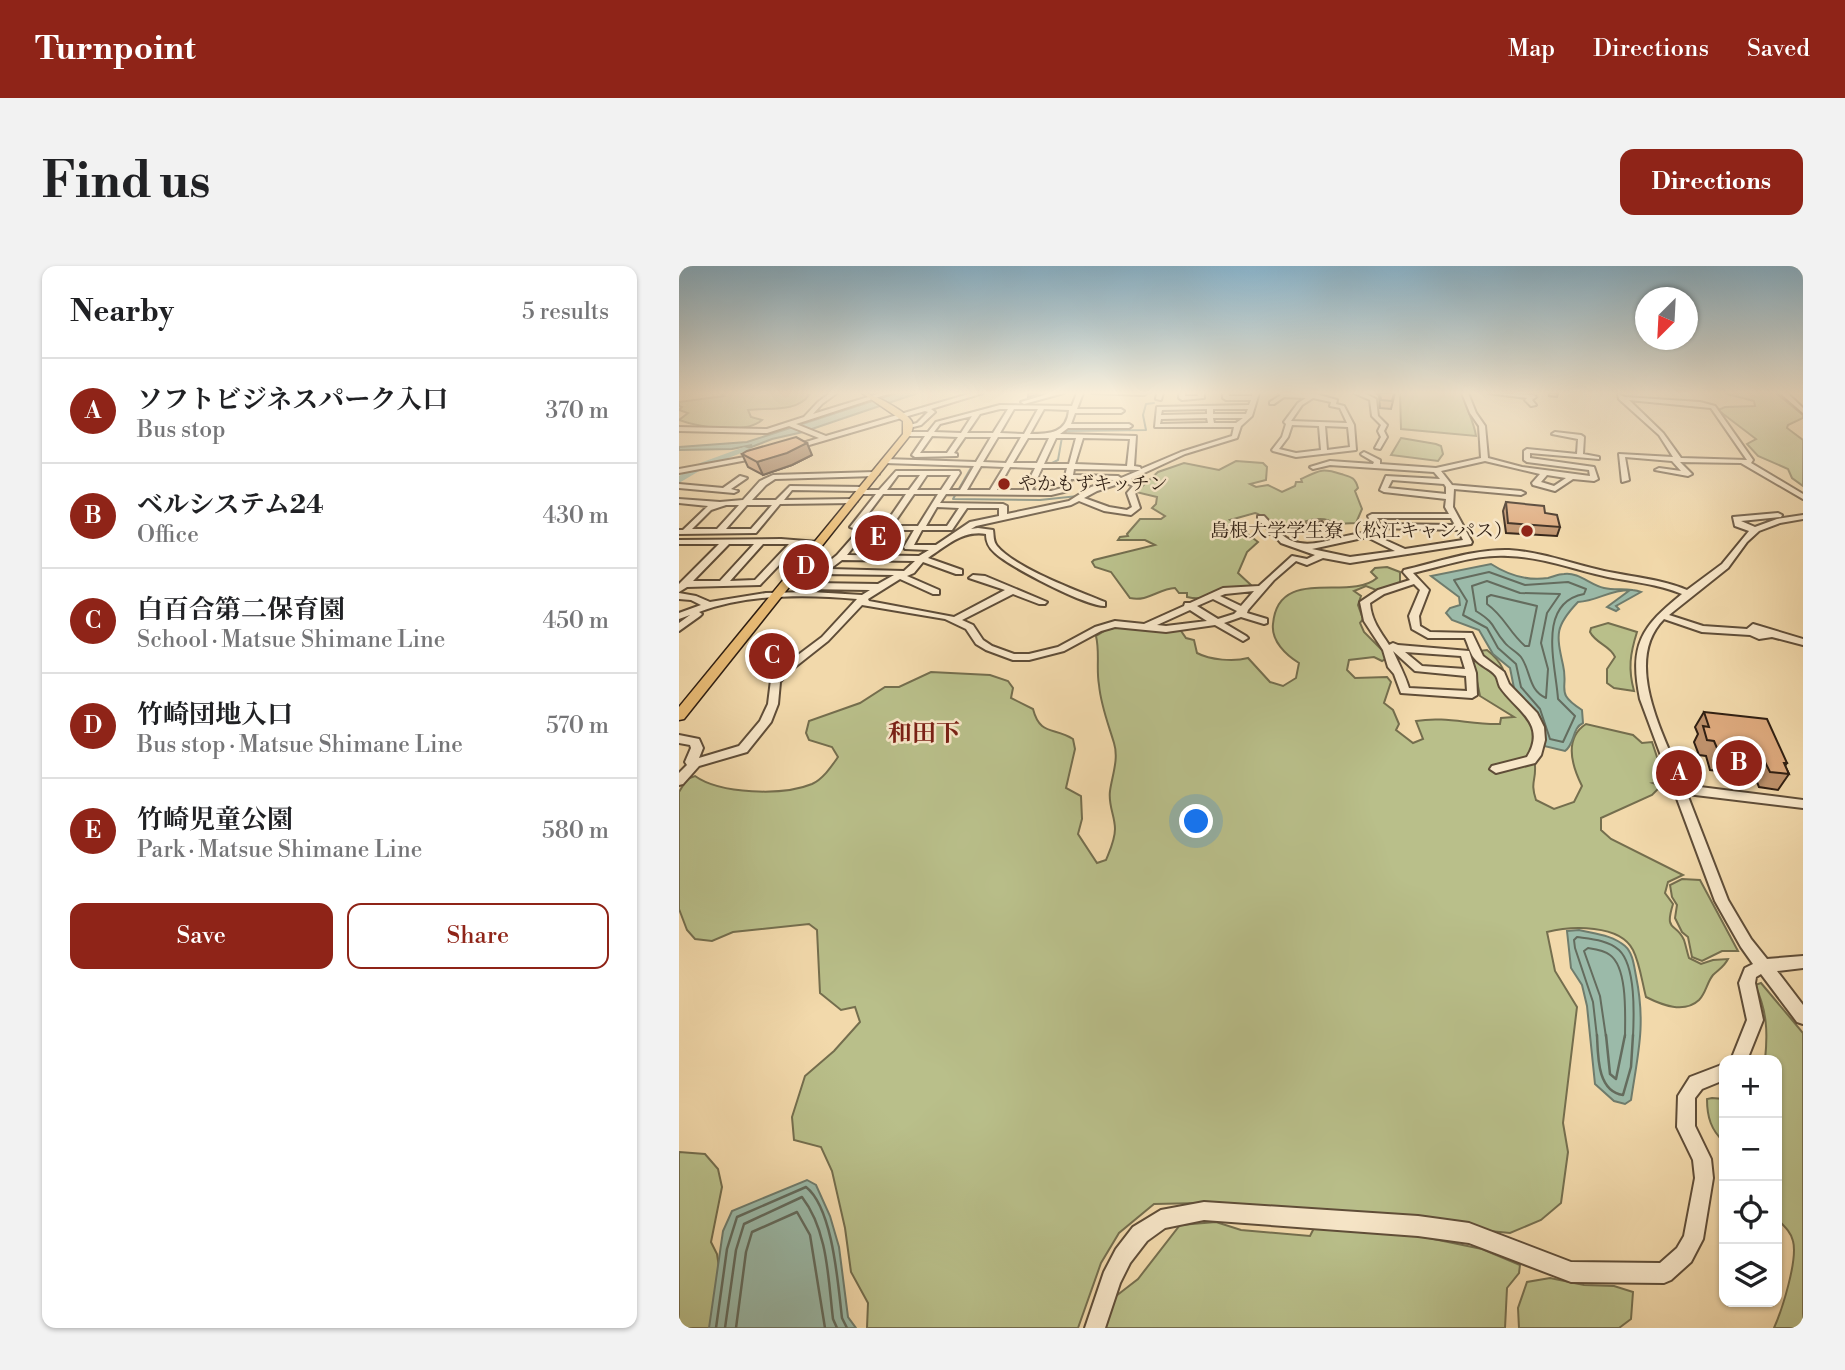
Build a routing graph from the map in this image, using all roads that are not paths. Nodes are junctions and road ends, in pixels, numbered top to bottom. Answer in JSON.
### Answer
{"nodes":[{"id":1,"x":810,"y":443,"type":"edge"},
{"id":2,"x":896,"y":443,"type":"edge"},
{"id":3,"x":924,"y":443,"type":"edge"},
{"id":4,"x":957,"y":443,"type":"edge"},
{"id":5,"x":989,"y":443,"type":"edge"},
{"id":6,"x":1019,"y":443,"type":"edge"},
{"id":7,"x":1055,"y":443,"type":"edge"},
{"id":8,"x":1078,"y":443,"type":"edge"},
{"id":9,"x":1132,"y":443,"type":"edge"},
{"id":10,"x":1219,"y":443,"type":"edge"},
{"id":11,"x":1279,"y":443,"type":"edge"},
{"id":12,"x":1323,"y":443,"type":"edge"},
{"id":13,"x":1353,"y":443,"type":"edge"},
{"id":14,"x":1381,"y":443,"type":"edge"},
{"id":15,"x":1484,"y":443,"type":"edge"},
{"id":16,"x":1554,"y":443,"type":"edge"},
{"id":17,"x":1581,"y":443,"type":"edge"},
{"id":18,"x":1667,"y":443,"type":"edge"},
{"id":19,"x":1738,"y":443,"type":"edge"},
{"id":20,"x":1378,"y":448,"type":"dead end"},
{"id":21,"x":1324,"y":450,"type":"junction"},
{"id":22,"x":778,"y":452,"type":"edge"},
{"id":23,"x":1553,"y":453,"type":"junction"},
{"id":24,"x":1364,"y":454,"type":"dead end"},
{"id":25,"x":767,"y":455,"type":"edge"},
{"id":26,"x":949,"y":455,"type":"junction"},
{"id":27,"x":1580,"y":456,"type":"junction"},
{"id":28,"x":1647,"y":457,"type":"junction"},
{"id":29,"x":1597,"y":458,"type":"dead end"},
{"id":30,"x":1485,"y":459,"type":"junction"},
{"id":31,"x":1678,"y":459,"type":"junction"},
{"id":32,"x":885,"y":461,"type":"junction"},
{"id":33,"x":977,"y":462,"type":"junction"},
{"id":34,"x":1008,"y":463,"type":"junction"},
{"id":35,"x":1552,"y":463,"type":"junction"},
{"id":36,"x":1748,"y":463,"type":"junction"},
{"id":37,"x":1040,"y":464,"type":"junction"},
{"id":38,"x":1073,"y":465,"type":"junction"},
{"id":39,"x":1366,"y":465,"type":"junction"},
{"id":40,"x":1376,"y":465,"type":"junction"},
{"id":41,"x":710,"y":466,"type":"junction"},
{"id":42,"x":1130,"y":466,"type":"junction"},
{"id":43,"x":1313,"y":467,"type":"dead end"},
{"id":44,"x":1145,"y":469,"type":"junction"},
{"id":45,"x":1436,"y":470,"type":"junction"},
{"id":46,"x":1658,"y":470,"type":"junction"},
{"id":47,"x":683,"y":472,"type":"edge"},
{"id":48,"x":925,"y":473,"type":"junction"},
{"id":49,"x":1545,"y":473,"type":"junction"},
{"id":50,"x":875,"y":474,"type":"junction"},
{"id":51,"x":1359,"y":475,"type":"dead end"},
{"id":52,"x":1069,"y":477,"type":"junction"},
{"id":53,"x":1571,"y":477,"type":"junction"},
{"id":54,"x":743,"y":478,"type":"dead end"},
{"id":55,"x":1127,"y":479,"type":"junction"},
{"id":56,"x":1625,"y":480,"type":"dead end"},
{"id":57,"x":1663,"y":481,"type":"dead end"},
{"id":58,"x":1448,"y":485,"type":"junction"},
{"id":59,"x":679,"y":486,"type":"edge"},
{"id":60,"x":1065,"y":489,"type":"junction"},
{"id":61,"x":1094,"y":489,"type":"junction"},
{"id":62,"x":724,"y":490,"type":"junction"},
{"id":63,"x":734,"y":491,"type":"dead end"},
{"id":64,"x":882,"y":491,"type":"junction"},
{"id":65,"x":912,"y":491,"type":"junction"},
{"id":66,"x":943,"y":492,"type":"junction"},
{"id":67,"x":962,"y":492,"type":"junction"},
{"id":68,"x":992,"y":492,"type":"junction"},
{"id":69,"x":1027,"y":492,"type":"junction"},
{"id":70,"x":1521,"y":493,"type":"dead end"},
{"id":71,"x":859,"y":494,"type":"junction"},
{"id":72,"x":1451,"y":497,"type":"junction"},
{"id":73,"x":1803,"y":497,"type":"edge"},
{"id":74,"x":1080,"y":499,"type":"junction"},
{"id":75,"x":679,"y":500,"type":"edge"},
{"id":76,"x":746,"y":502,"type":"junction"},
{"id":77,"x":777,"y":503,"type":"junction"},
{"id":78,"x":718,"y":504,"type":"junction"},
{"id":79,"x":935,"y":505,"type":"junction"},
{"id":80,"x":965,"y":505,"type":"junction"},
{"id":81,"x":1367,"y":507,"type":"dead end"},
{"id":82,"x":1803,"y":511,"type":"edge"},
{"id":83,"x":1454,"y":516,"type":"junction"},
{"id":84,"x":1003,"y":517,"type":"junction"},
{"id":85,"x":1803,"y":517,"type":"edge"},
{"id":86,"x":1261,"y":518,"type":"dead end"},
{"id":87,"x":679,"y":519,"type":"edge"},
{"id":88,"x":697,"y":519,"type":"junction"},
{"id":89,"x":1319,"y":524,"type":"dead end"},
{"id":90,"x":865,"y":528,"type":"junction"},
{"id":91,"x":886,"y":528,"type":"junction"},
{"id":92,"x":920,"y":528,"type":"junction"},
{"id":93,"x":1461,"y":528,"type":"junction"},
{"id":94,"x":1755,"y":530,"type":"junction"},
{"id":95,"x":719,"y":531,"type":"junction"},
{"id":96,"x":682,"y":532,"type":"edge"},
{"id":97,"x":963,"y":533,"type":"junction"},
{"id":98,"x":1273,"y":533,"type":"junction"},
{"id":99,"x":1368,"y":536,"type":"joint"},
{"id":100,"x":1468,"y":541,"type":"junction"},
{"id":101,"x":726,"y":542,"type":"junction"},
{"id":102,"x":760,"y":542,"type":"junction"},
{"id":103,"x":680,"y":543,"type":"edge"},
{"id":104,"x":795,"y":543,"type":"junction"},
{"id":105,"x":818,"y":544,"type":"junction"},
{"id":106,"x":938,"y":548,"type":"junction"},
{"id":107,"x":1303,"y":548,"type":"junction"},
{"id":108,"x":1404,"y":552,"type":"junction"},
{"id":109,"x":1322,"y":555,"type":"junction"},
{"id":110,"x":840,"y":557,"type":"junction"},
{"id":111,"x":921,"y":559,"type":"junction"},
{"id":112,"x":821,"y":572,"type":"junction"},
{"id":113,"x":959,"y":572,"type":"dead end"},
{"id":114,"x":1406,"y":572,"type":"junction"},
{"id":115,"x":679,"y":574,"type":"edge"},
{"id":116,"x":695,"y":574,"type":"junction"},
{"id":117,"x":904,"y":575,"type":"junction"},
{"id":118,"x":973,"y":578,"type":"dead end"},
{"id":119,"x":1416,"y":581,"type":"junction"},
{"id":120,"x":723,"y":583,"type":"junction"},
{"id":121,"x":682,"y":587,"type":"edge"},
{"id":122,"x":879,"y":587,"type":"junction"},
{"id":123,"x":1262,"y":588,"type":"junction"},
{"id":124,"x":1011,"y":591,"type":"junction"},
{"id":125,"x":936,"y":592,"type":"dead end"},
{"id":126,"x":778,"y":593,"type":"junction"},
{"id":127,"x":1689,"y":594,"type":"junction"},
{"id":128,"x":679,"y":596,"type":"edge"},
{"id":129,"x":1215,"y":596,"type":"junction"},
{"id":130,"x":863,"y":598,"type":"junction"},
{"id":131,"x":1042,"y":602,"type":"dead end"},
{"id":132,"x":1102,"y":604,"type":"dead end"},
{"id":133,"x":708,"y":605,"type":"junction"},
{"id":134,"x":1188,"y":605,"type":"junction"},
{"id":135,"x":1242,"y":612,"type":"junction"},
{"id":136,"x":1661,"y":615,"type":"junction"},
{"id":137,"x":679,"y":616,"type":"edge"},
{"id":138,"x":955,"y":620,"type":"junction"},
{"id":139,"x":1264,"y":621,"type":"dead end"},
{"id":140,"x":1217,"y":622,"type":"junction"},
{"id":141,"x":1370,"y":626,"type":"junction"},
{"id":142,"x":1144,"y":627,"type":"junction"},
{"id":143,"x":679,"y":628,"type":"edge"},
{"id":144,"x":1750,"y":632,"type":"joint"},
{"id":145,"x":1243,"y":638,"type":"dead end"},
{"id":146,"x":1803,"y":642,"type":"edge"},
{"id":147,"x":1396,"y":648,"type":"junction"},
{"id":148,"x":1471,"y":673,"type":"junction"},
{"id":149,"x":679,"y":716,"type":"edge"},
{"id":150,"x":679,"y":739,"type":"edge"},
{"id":151,"x":695,"y":763,"type":"junction"},
{"id":152,"x":1496,"y":769,"type":"dead end"},
{"id":153,"x":679,"y":781,"type":"edge"},
{"id":154,"x":1678,"y":789,"type":"junction"},
{"id":155,"x":1803,"y":804,"type":"edge"},
{"id":156,"x":1803,"y":962,"type":"edge"},
{"id":157,"x":1763,"y":966,"type":"junction"},
{"id":158,"x":1803,"y":1017,"type":"edge"},
{"id":159,"x":1741,"y":1055,"type":"edge"},
{"id":160,"x":1719,"y":1074,"type":"edge"},
{"id":161,"x":1095,"y":1328,"type":"edge"}],
"edges":[{"from":1,"to":22,"type":"street"},
{"from":2,"to":32,"type":"main road"},
{"from":3,"to":26,"type":"street"},
{"from":4,"to":26,"type":"street"},
{"from":5,"to":33,"type":"street"},
{"from":6,"to":34,"type":"street"},
{"from":7,"to":37,"type":"street"},
{"from":8,"to":38,"type":"street"},
{"from":9,"to":42,"type":"street"},
{"from":10,"to":44,"type":"street"},
{"from":11,"to":21,"type":"street"},
{"from":12,"to":21,"type":"street"},
{"from":13,"to":21,"type":"street"},
{"from":14,"to":20,"type":"street"},
{"from":15,"to":30,"type":"street"},
{"from":16,"to":23,"type":"street"},
{"from":17,"to":27,"type":"street"},
{"from":18,"to":31,"type":"street"},
{"from":19,"to":36,"type":"street"},
{"from":23,"to":27,"type":"street"},
{"from":23,"to":35,"type":"street"},
{"from":23,"to":35,"type":"street"},
{"from":24,"to":40,"type":"street"},
{"from":25,"to":41,"type":"street"},
{"from":26,"to":33,"type":"street"},
{"from":27,"to":29,"type":"street"},
{"from":28,"to":31,"type":"street"},
{"from":28,"to":46,"type":"street"},
{"from":28,"to":56,"type":"street"},
{"from":30,"to":45,"type":"street"},
{"from":30,"to":49,"type":"street"},
{"from":31,"to":36,"type":"street"},
{"from":31,"to":46,"type":"street"},
{"from":32,"to":33,"type":"street"},
{"from":32,"to":50,"type":"main road"},
{"from":33,"to":34,"type":"street"},
{"from":33,"to":67,"type":"street"},
{"from":34,"to":37,"type":"street"},
{"from":34,"to":68,"type":"street"},
{"from":35,"to":53,"type":"street"},
{"from":36,"to":73,"type":"street"},
{"from":37,"to":38,"type":"street"},
{"from":37,"to":69,"type":"street"},
{"from":38,"to":42,"type":"street"},
{"from":38,"to":52,"type":"street"},
{"from":39,"to":40,"type":"street"},
{"from":39,"to":43,"type":"street"},
{"from":39,"to":51,"type":"street"},
{"from":40,"to":45,"type":"street"},
{"from":41,"to":47,"type":"street"},
{"from":41,"to":59,"type":"street"},
{"from":42,"to":44,"type":"street"},
{"from":44,"to":55,"type":"street"},
{"from":45,"to":58,"type":"street"},
{"from":46,"to":57,"type":"street"},
{"from":48,"to":64,"type":"street"},
{"from":48,"to":65,"type":"street"},
{"from":48,"to":66,"type":"street"},
{"from":49,"to":53,"type":"street"},
{"from":49,"to":53,"type":"street"},
{"from":50,"to":71,"type":"main road"},
{"from":50,"to":76,"type":"street"},
{"from":52,"to":55,"type":"street"},
{"from":52,"to":60,"type":"street"},
{"from":54,"to":62,"type":"street"},
{"from":55,"to":61,"type":"street"},
{"from":55,"to":74,"type":"street"},
{"from":58,"to":70,"type":"street"},
{"from":58,"to":72,"type":"street"},
{"from":58,"to":72,"type":"street"},
{"from":59,"to":62,"type":"street"},
{"from":60,"to":61,"type":"street"},
{"from":60,"to":69,"type":"street"},
{"from":61,"to":74,"type":"street"},
{"from":62,"to":63,"type":"street"},
{"from":64,"to":65,"type":"street"},
{"from":64,"to":71,"type":"street"},
{"from":64,"to":90,"type":"street"},
{"from":65,"to":66,"type":"street"},
{"from":65,"to":91,"type":"street"},
{"from":66,"to":67,"type":"street"},
{"from":66,"to":79,"type":"street"},
{"from":67,"to":68,"type":"street"},
{"from":68,"to":69,"type":"street"},
{"from":71,"to":77,"type":"street"},
{"from":71,"to":77,"type":"street"},
{"from":71,"to":105,"type":"main road"},
{"from":72,"to":81,"type":"street"},
{"from":72,"to":83,"type":"street"},
{"from":74,"to":84,"type":"street"},
{"from":75,"to":78,"type":"street"},
{"from":76,"to":77,"type":"street"},
{"from":76,"to":78,"type":"street"},
{"from":76,"to":95,"type":"street"},
{"from":77,"to":95,"type":"street"},
{"from":78,"to":88,"type":"street"},
{"from":79,"to":80,"type":"street"},
{"from":79,"to":92,"type":"street"},
{"from":80,"to":84,"type":"street"},
{"from":80,"to":92,"type":"street"},
{"from":82,"to":94,"type":"street"},
{"from":83,"to":93,"type":"street"},
{"from":83,"to":93,"type":"street"},
{"from":84,"to":97,"type":"street"},
{"from":85,"to":94,"type":"street"},
{"from":86,"to":98,"type":"street"},
{"from":87,"to":88,"type":"street"},
{"from":88,"to":96,"type":"street"},
{"from":89,"to":98,"type":"street"},
{"from":90,"to":91,"type":"street"},
{"from":90,"to":110,"type":"street"},
{"from":91,"to":92,"type":"street"},
{"from":92,"to":106,"type":"street"},
{"from":93,"to":100,"type":"street"},
{"from":94,"to":127,"type":"street"},
{"from":95,"to":96,"type":"street"},
{"from":97,"to":106,"type":"street"},
{"from":97,"to":132,"type":"street"},
{"from":98,"to":107,"type":"street"},
{"from":99,"to":107,"type":"street"},
{"from":99,"to":108,"type":"street"},
{"from":100,"to":108,"type":"street"},
{"from":100,"to":114,"type":"street"},
{"from":101,"to":102,"type":"street"},
{"from":101,"to":103,"type":"street"},
{"from":101,"to":116,"type":"street"},
{"from":102,"to":104,"type":"street"},
{"from":102,"to":120,"type":"street"},
{"from":104,"to":105,"type":"street"},
{"from":104,"to":120,"type":"street"},
{"from":105,"to":126,"type":"main road"},
{"from":106,"to":111,"type":"street"},
{"from":107,"to":109,"type":"street"},
{"from":108,"to":109,"type":"street"},
{"from":109,"to":123,"type":"street"},
{"from":110,"to":111,"type":"street"},
{"from":110,"to":112,"type":"street"},
{"from":111,"to":113,"type":"street"},
{"from":111,"to":117,"type":"street"},
{"from":112,"to":117,"type":"street"},
{"from":112,"to":122,"type":"street"},
{"from":114,"to":119,"type":"street"},
{"from":114,"to":127,"type":"street"},
{"from":115,"to":116,"type":"street"},
{"from":116,"to":121,"type":"street"},
{"from":117,"to":122,"type":"street"},
{"from":117,"to":125,"type":"street"},
{"from":118,"to":124,"type":"street"},
{"from":119,"to":141,"type":"street"},
{"from":119,"to":152,"type":"street"},
{"from":120,"to":121,"type":"street"},
{"from":122,"to":130,"type":"street"},
{"from":123,"to":129,"type":"street"},
{"from":123,"to":135,"type":"street"},
{"from":124,"to":131,"type":"street"},
{"from":124,"to":138,"type":"street"},
{"from":126,"to":130,"type":"street"},
{"from":126,"to":133,"type":"street"},
{"from":126,"to":149,"type":"main road"},
{"from":127,"to":136,"type":"street"},
{"from":128,"to":133,"type":"street"},
{"from":129,"to":134,"type":"street"},
{"from":129,"to":135,"type":"street"},
{"from":130,"to":138,"type":"street"},
{"from":130,"to":151,"type":"street"},
{"from":133,"to":137,"type":"street"},
{"from":133,"to":143,"type":"street"},
{"from":134,"to":140,"type":"street"},
{"from":134,"to":142,"type":"street"},
{"from":135,"to":139,"type":"street"},
{"from":135,"to":140,"type":"street"},
{"from":136,"to":144,"type":"street"},
{"from":136,"to":154,"type":"street"},
{"from":138,"to":142,"type":"street"},
{"from":140,"to":142,"type":"street"},
{"from":140,"to":145,"type":"street"},
{"from":141,"to":147,"type":"street"},
{"from":141,"to":148,"type":"street"},
{"from":144,"to":146,"type":"street"},
{"from":147,"to":148,"type":"street"},
{"from":147,"to":148,"type":"street"},
{"from":150,"to":151,"type":"street"},
{"from":151,"to":153,"type":"street"},
{"from":154,"to":155,"type":"street"},
{"from":154,"to":157,"type":"street"},
{"from":156,"to":157,"type":"street"},
{"from":157,"to":158,"type":"street"},
{"from":157,"to":159,"type":"street"},
{"from":160,"to":161,"type":"street"}]}
